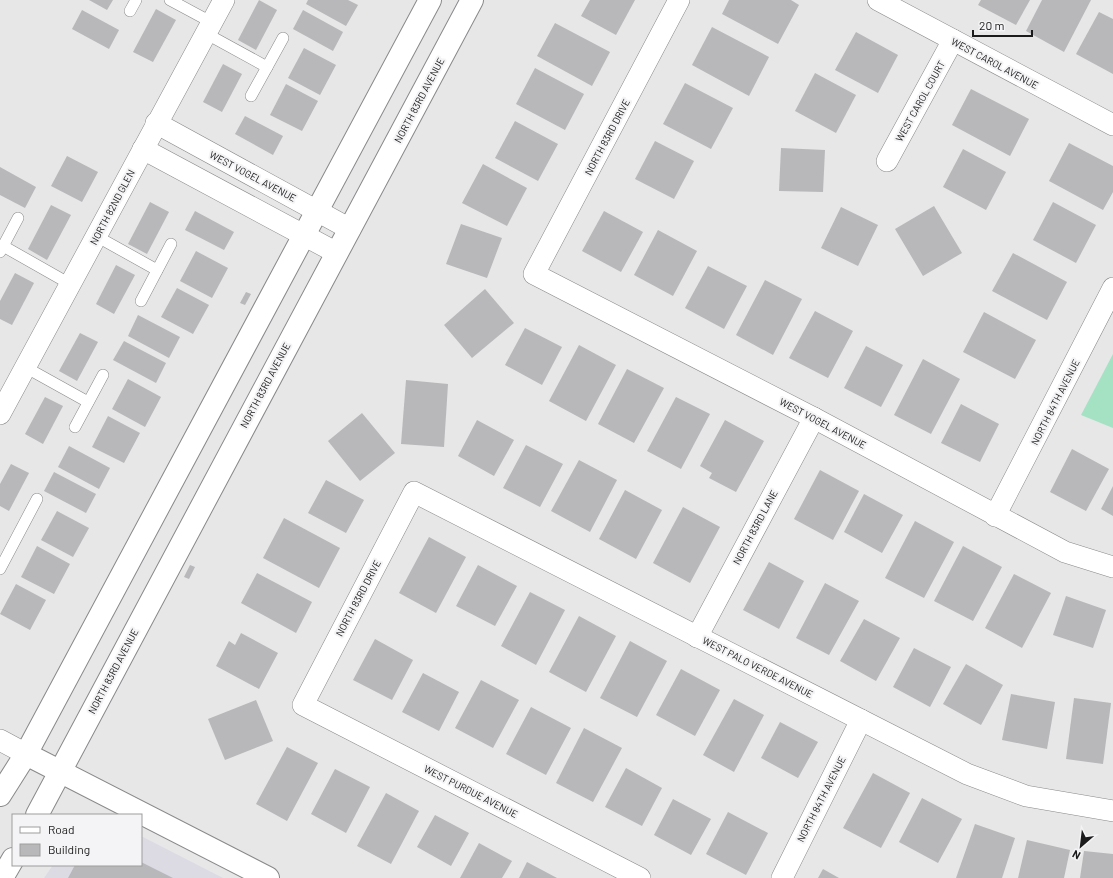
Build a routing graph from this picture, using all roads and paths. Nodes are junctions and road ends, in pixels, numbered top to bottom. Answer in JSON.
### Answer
{"nodes":[{"id":1,"x":136,"y":0,"type":"edge"},
{"id":2,"x":170,"y":0,"type":"edge"},
{"id":3,"x":224,"y":0,"type":"edge"},
{"id":4,"x":430,"y":0,"type":"edge"},
{"id":5,"x":472,"y":0,"type":"edge"},
{"id":6,"x":679,"y":0,"type":"edge"},
{"id":7,"x":878,"y":0,"type":"edge"},
{"id":8,"x":130,"y":11,"type":"dead end"},
{"id":9,"x":208,"y":28,"type":"junction"},
{"id":10,"x":283,"y":38,"type":"dead end"},
{"id":11,"x":953,"y":40,"type":"junction"},
{"id":12,"x":267,"y":67,"type":"junction"},
{"id":13,"x":251,"y":96,"type":"dead end"},
{"id":14,"x":156,"y":124,"type":"junction"},
{"id":15,"x":1113,"y":125,"type":"edge"},
{"id":16,"x":143,"y":149,"type":"junction"},
{"id":17,"x":887,"y":161,"type":"dead end"},
{"id":18,"x":316,"y":210,"type":"junction"},
{"id":19,"x":18,"y":218,"type":"dead end"},
{"id":20,"x":350,"y":229,"type":"junction"},
{"id":21,"x":303,"y":235,"type":"junction"},
{"id":22,"x":96,"y":236,"type":"junction"},
{"id":23,"x":171,"y":244,"type":"dead end"},
{"id":24,"x":2,"y":249,"type":"edge"},
{"id":25,"x":337,"y":253,"type":"junction"},
{"id":26,"x":157,"y":270,"type":"junction"},
{"id":27,"x":534,"y":274,"type":"joint"},
{"id":28,"x":70,"y":284,"type":"junction"},
{"id":29,"x":1113,"y":288,"type":"edge"},
{"id":30,"x":141,"y":302,"type":"dead end"},
{"id":31,"x":25,"y":367,"type":"junction"},
{"id":32,"x":103,"y":375,"type":"dead end"},
{"id":33,"x":88,"y":402,"type":"junction"},
{"id":34,"x":0,"y":412,"type":"edge"},
{"id":35,"x":814,"y":418,"type":"junction"},
{"id":36,"x":75,"y":427,"type":"dead end"},
{"id":37,"x":414,"y":492,"type":"joint"},
{"id":38,"x":37,"y":499,"type":"dead end"},
{"id":39,"x":995,"y":516,"type":"junction"},
{"id":40,"x":1113,"y":567,"type":"edge"},
{"id":41,"x":0,"y":569,"type":"edge"},
{"id":42,"x":697,"y":636,"type":"junction"},
{"id":43,"x":303,"y":704,"type":"joint"},
{"id":44,"x":861,"y":720,"type":"junction"},
{"id":45,"x":0,"y":740,"type":"edge"},
{"id":46,"x":26,"y":754,"type":"junction"},
{"id":47,"x":60,"y":771,"type":"junction"},
{"id":48,"x":0,"y":795,"type":"edge"},
{"id":49,"x":1113,"y":811,"type":"edge"},
{"id":50,"x":37,"y":814,"type":"edge"},
{"id":51,"x":12,"y":861,"type":"edge"},
{"id":52,"x":2,"y":878,"type":"edge"},
{"id":53,"x":268,"y":878,"type":"edge"},
{"id":54,"x":640,"y":878,"type":"edge"},
{"id":55,"x":782,"y":878,"type":"edge"}],
"edges":[{"from":1,"to":8,"type":"lane"},
{"from":2,"to":9,"type":"lane"},
{"from":3,"to":9,"type":"street","name":"NORTH 82ND GLEN"},
{"from":4,"to":18,"type":"main road"},
{"from":5,"to":20,"type":"main road","name":"NORTH 83RD AVENUE"},
{"from":6,"to":27,"type":"street","name":"NORTH 83RD DRIVE"},
{"from":7,"to":11,"type":"street","name":"WEST CAROL AVENUE"},
{"from":9,"to":12,"type":"lane"},
{"from":9,"to":14,"type":"street","name":"NORTH 82ND GLEN"},
{"from":10,"to":12,"type":"lane"},
{"from":11,"to":15,"type":"street","name":"WEST CAROL AVENUE"},
{"from":11,"to":17,"type":"street","name":"WEST CAROL COURT"},
{"from":12,"to":13,"type":"lane"},
{"from":14,"to":16,"type":"street","name":"NORTH 82ND GLEN"},
{"from":14,"to":18,"type":"street","name":"WEST VOGEL AVENUE"},
{"from":16,"to":21,"type":"street"},
{"from":16,"to":22,"type":"street","name":"NORTH 82ND GLEN"},
{"from":18,"to":20,"type":"street","name":"WEST VOGEL AVENUE"},
{"from":18,"to":21,"type":"main road"},
{"from":19,"to":24,"type":"lane"},
{"from":20,"to":25,"type":"main road","name":"NORTH 83RD AVENUE"},
{"from":21,"to":25,"type":"street"},
{"from":21,"to":46,"type":"main road"},
{"from":22,"to":26,"type":"lane"},
{"from":22,"to":28,"type":"street","name":"NORTH 82ND GLEN"},
{"from":23,"to":26,"type":"lane"},
{"from":24,"to":28,"type":"lane"},
{"from":25,"to":47,"type":"main road","name":"NORTH 83RD AVENUE"},
{"from":26,"to":30,"type":"lane"},
{"from":27,"to":35,"type":"street","name":"WEST VOGEL AVENUE"},
{"from":28,"to":31,"type":"street","name":"NORTH 82ND GLEN"},
{"from":29,"to":39,"type":"street","name":"NORTH 84TH AVENUE"},
{"from":31,"to":33,"type":"lane"},
{"from":31,"to":34,"type":"street","name":"NORTH 82ND GLEN"},
{"from":32,"to":33,"type":"lane"},
{"from":33,"to":36,"type":"lane"},
{"from":35,"to":39,"type":"street","name":"WEST VOGEL AVENUE"},
{"from":35,"to":42,"type":"street","name":"NORTH 83RD LANE"},
{"from":37,"to":42,"type":"street","name":"WEST PALO VERDE AVENUE"},
{"from":37,"to":43,"type":"street","name":"NORTH 83RD DRIVE"},
{"from":38,"to":41,"type":"lane"},
{"from":39,"to":40,"type":"street","name":"WEST VOGEL AVENUE"},
{"from":42,"to":44,"type":"street","name":"WEST PALO VERDE AVENUE"},
{"from":43,"to":54,"type":"street","name":"WEST PURDUE AVENUE"},
{"from":44,"to":49,"type":"street","name":"WEST PALO VERDE AVENUE"},
{"from":44,"to":55,"type":"street","name":"NORTH 84TH AVENUE"},
{"from":45,"to":46,"type":"street"},
{"from":46,"to":47,"type":"main road"},
{"from":46,"to":48,"type":"main road"},
{"from":47,"to":50,"type":"main road","name":"NORTH 83RD AVENUE"},
{"from":47,"to":53,"type":"main road"},
{"from":51,"to":52,"type":"main road"}]}
